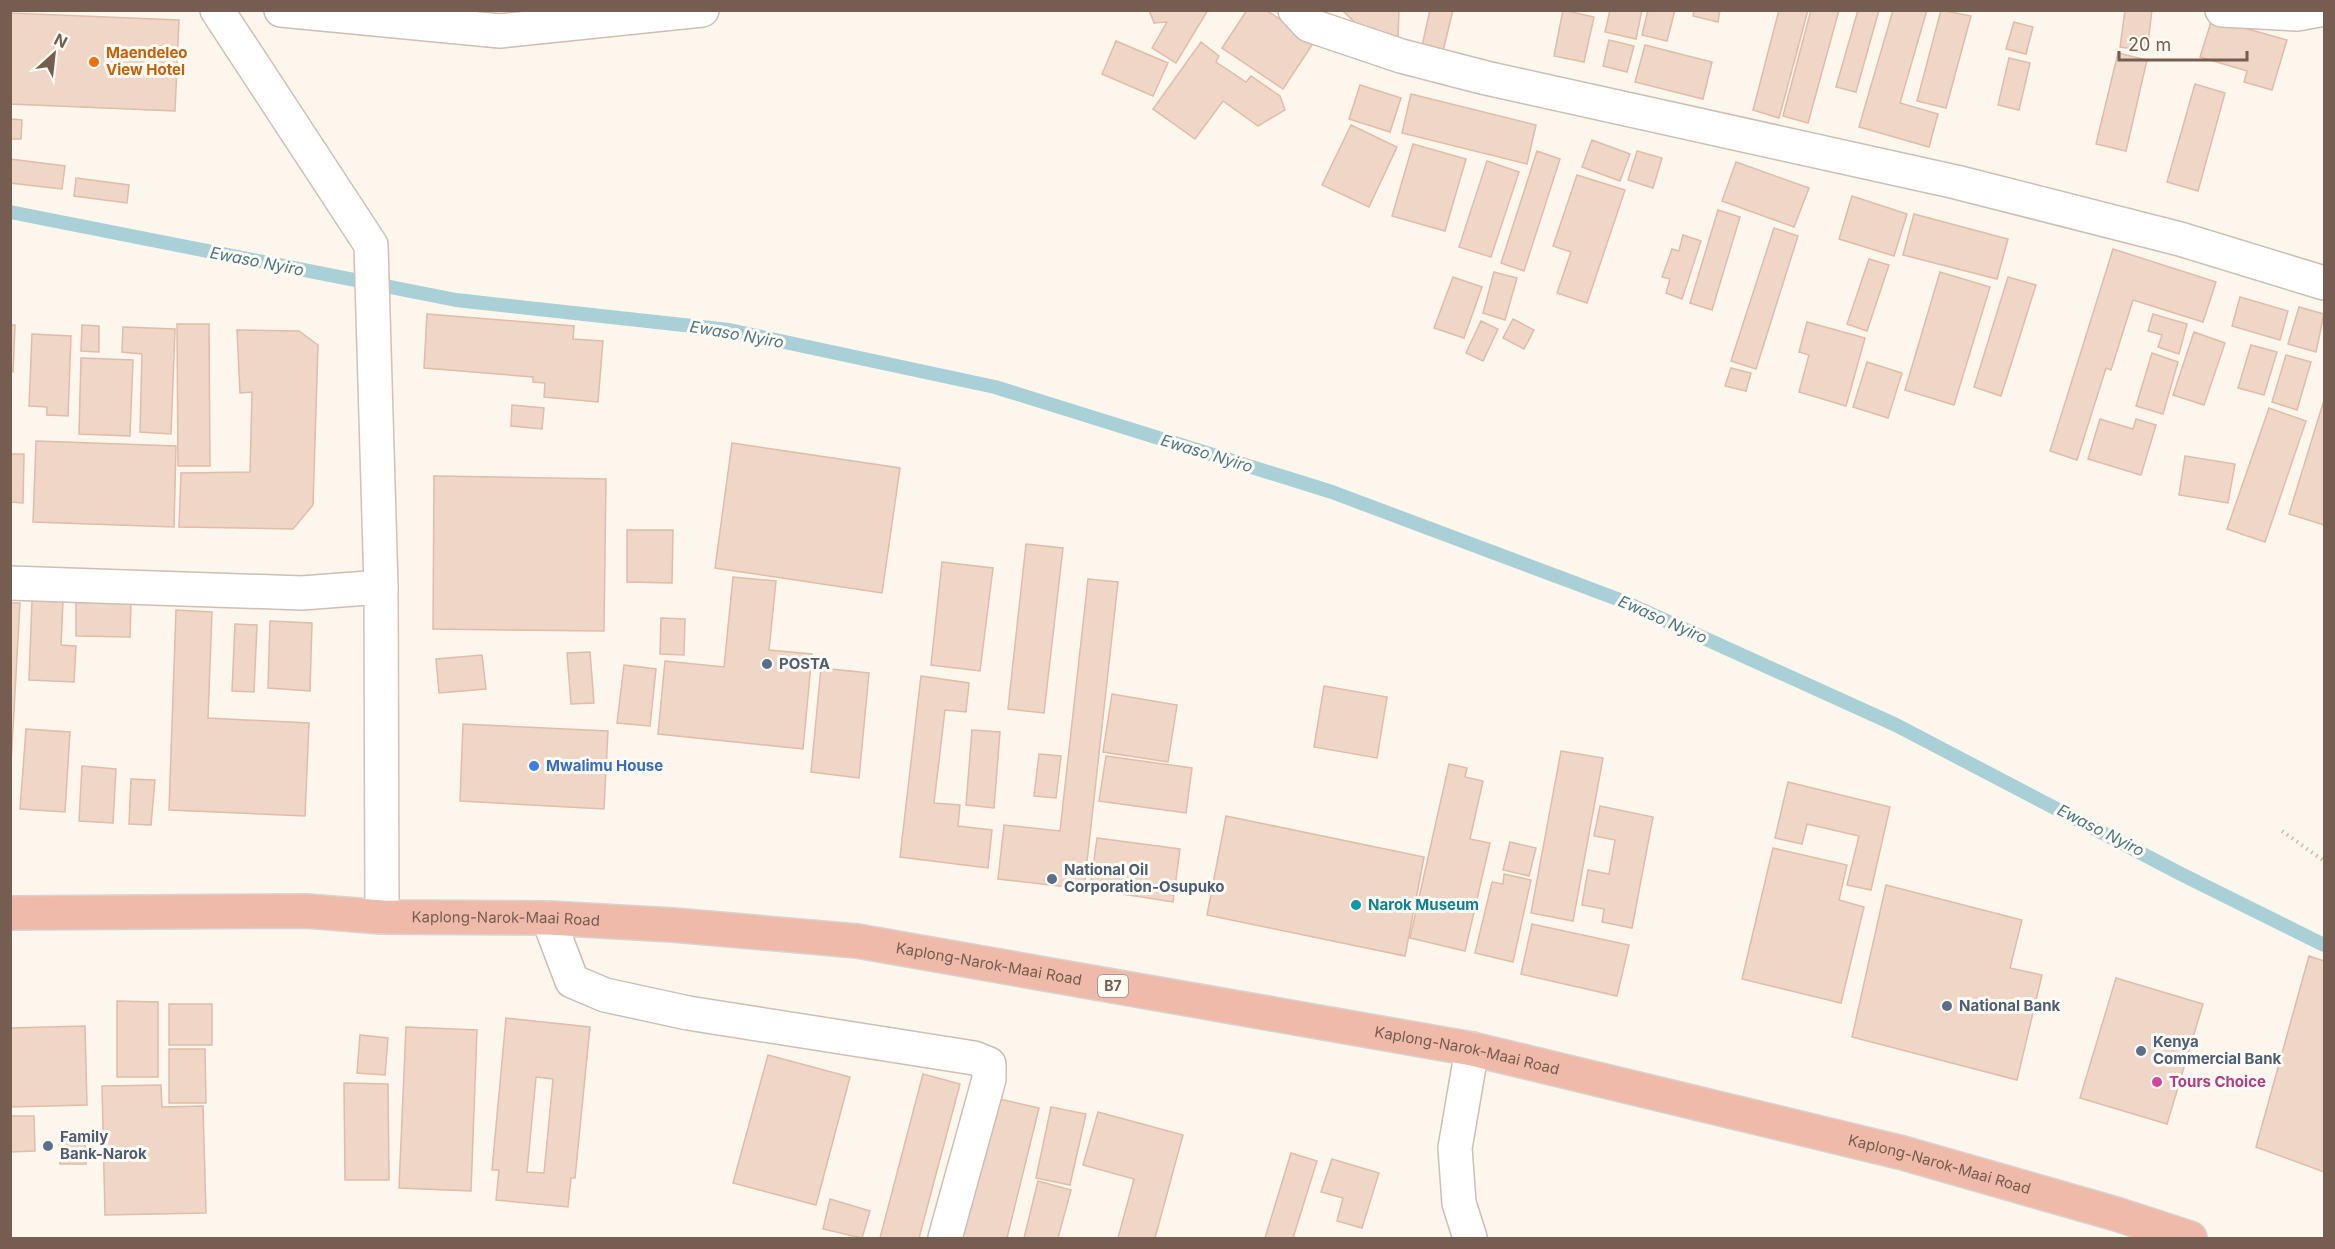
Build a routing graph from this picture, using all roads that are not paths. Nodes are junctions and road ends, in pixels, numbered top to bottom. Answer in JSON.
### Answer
{"nodes":[{"id":1,"x":217,"y":10,"type":"edge"},
{"id":2,"x":281,"y":10,"type":"edge"},
{"id":3,"x":702,"y":10,"type":"edge"},
{"id":4,"x":1295,"y":10,"type":"edge"},
{"id":5,"x":2222,"y":10,"type":"edge"},
{"id":6,"x":2319,"y":10,"type":"edge"},
{"id":7,"x":2325,"y":283,"type":"edge"},
{"id":8,"x":10,"y":584,"type":"edge"},
{"id":9,"x":381,"y":587,"type":"junction"},
{"id":10,"x":10,"y":913,"type":"edge"},
{"id":11,"x":382,"y":917,"type":"junction"},
{"id":12,"x":548,"y":918,"type":"junction"},
{"id":13,"x":1472,"y":1049,"type":"junction"},
{"id":14,"x":945,"y":1239,"type":"edge"},
{"id":15,"x":1470,"y":1239,"type":"edge"},
{"id":16,"x":2190,"y":1239,"type":"edge"}],
"edges":[{"from":1,"to":9,"type":"street"},
{"from":2,"to":3,"type":"street"},
{"from":4,"to":7,"type":"street"},
{"from":5,"to":6,"type":"street"},
{"from":8,"to":9,"type":"street"},
{"from":9,"to":11,"type":"street"},
{"from":10,"to":11,"type":"highway","name":"Kaplong-Narok-Maai Road","number":"B7"},
{"from":11,"to":12,"type":"highway","name":"Kaplong-Narok-Maai Road","number":"B7"},
{"from":12,"to":13,"type":"highway","name":"Kaplong-Narok-Maai Road","number":"B7"},
{"from":12,"to":14,"type":"street"},
{"from":13,"to":15,"type":"street"},
{"from":13,"to":16,"type":"highway","name":"Kaplong-Narok-Maai Road","number":"B7"}]}
